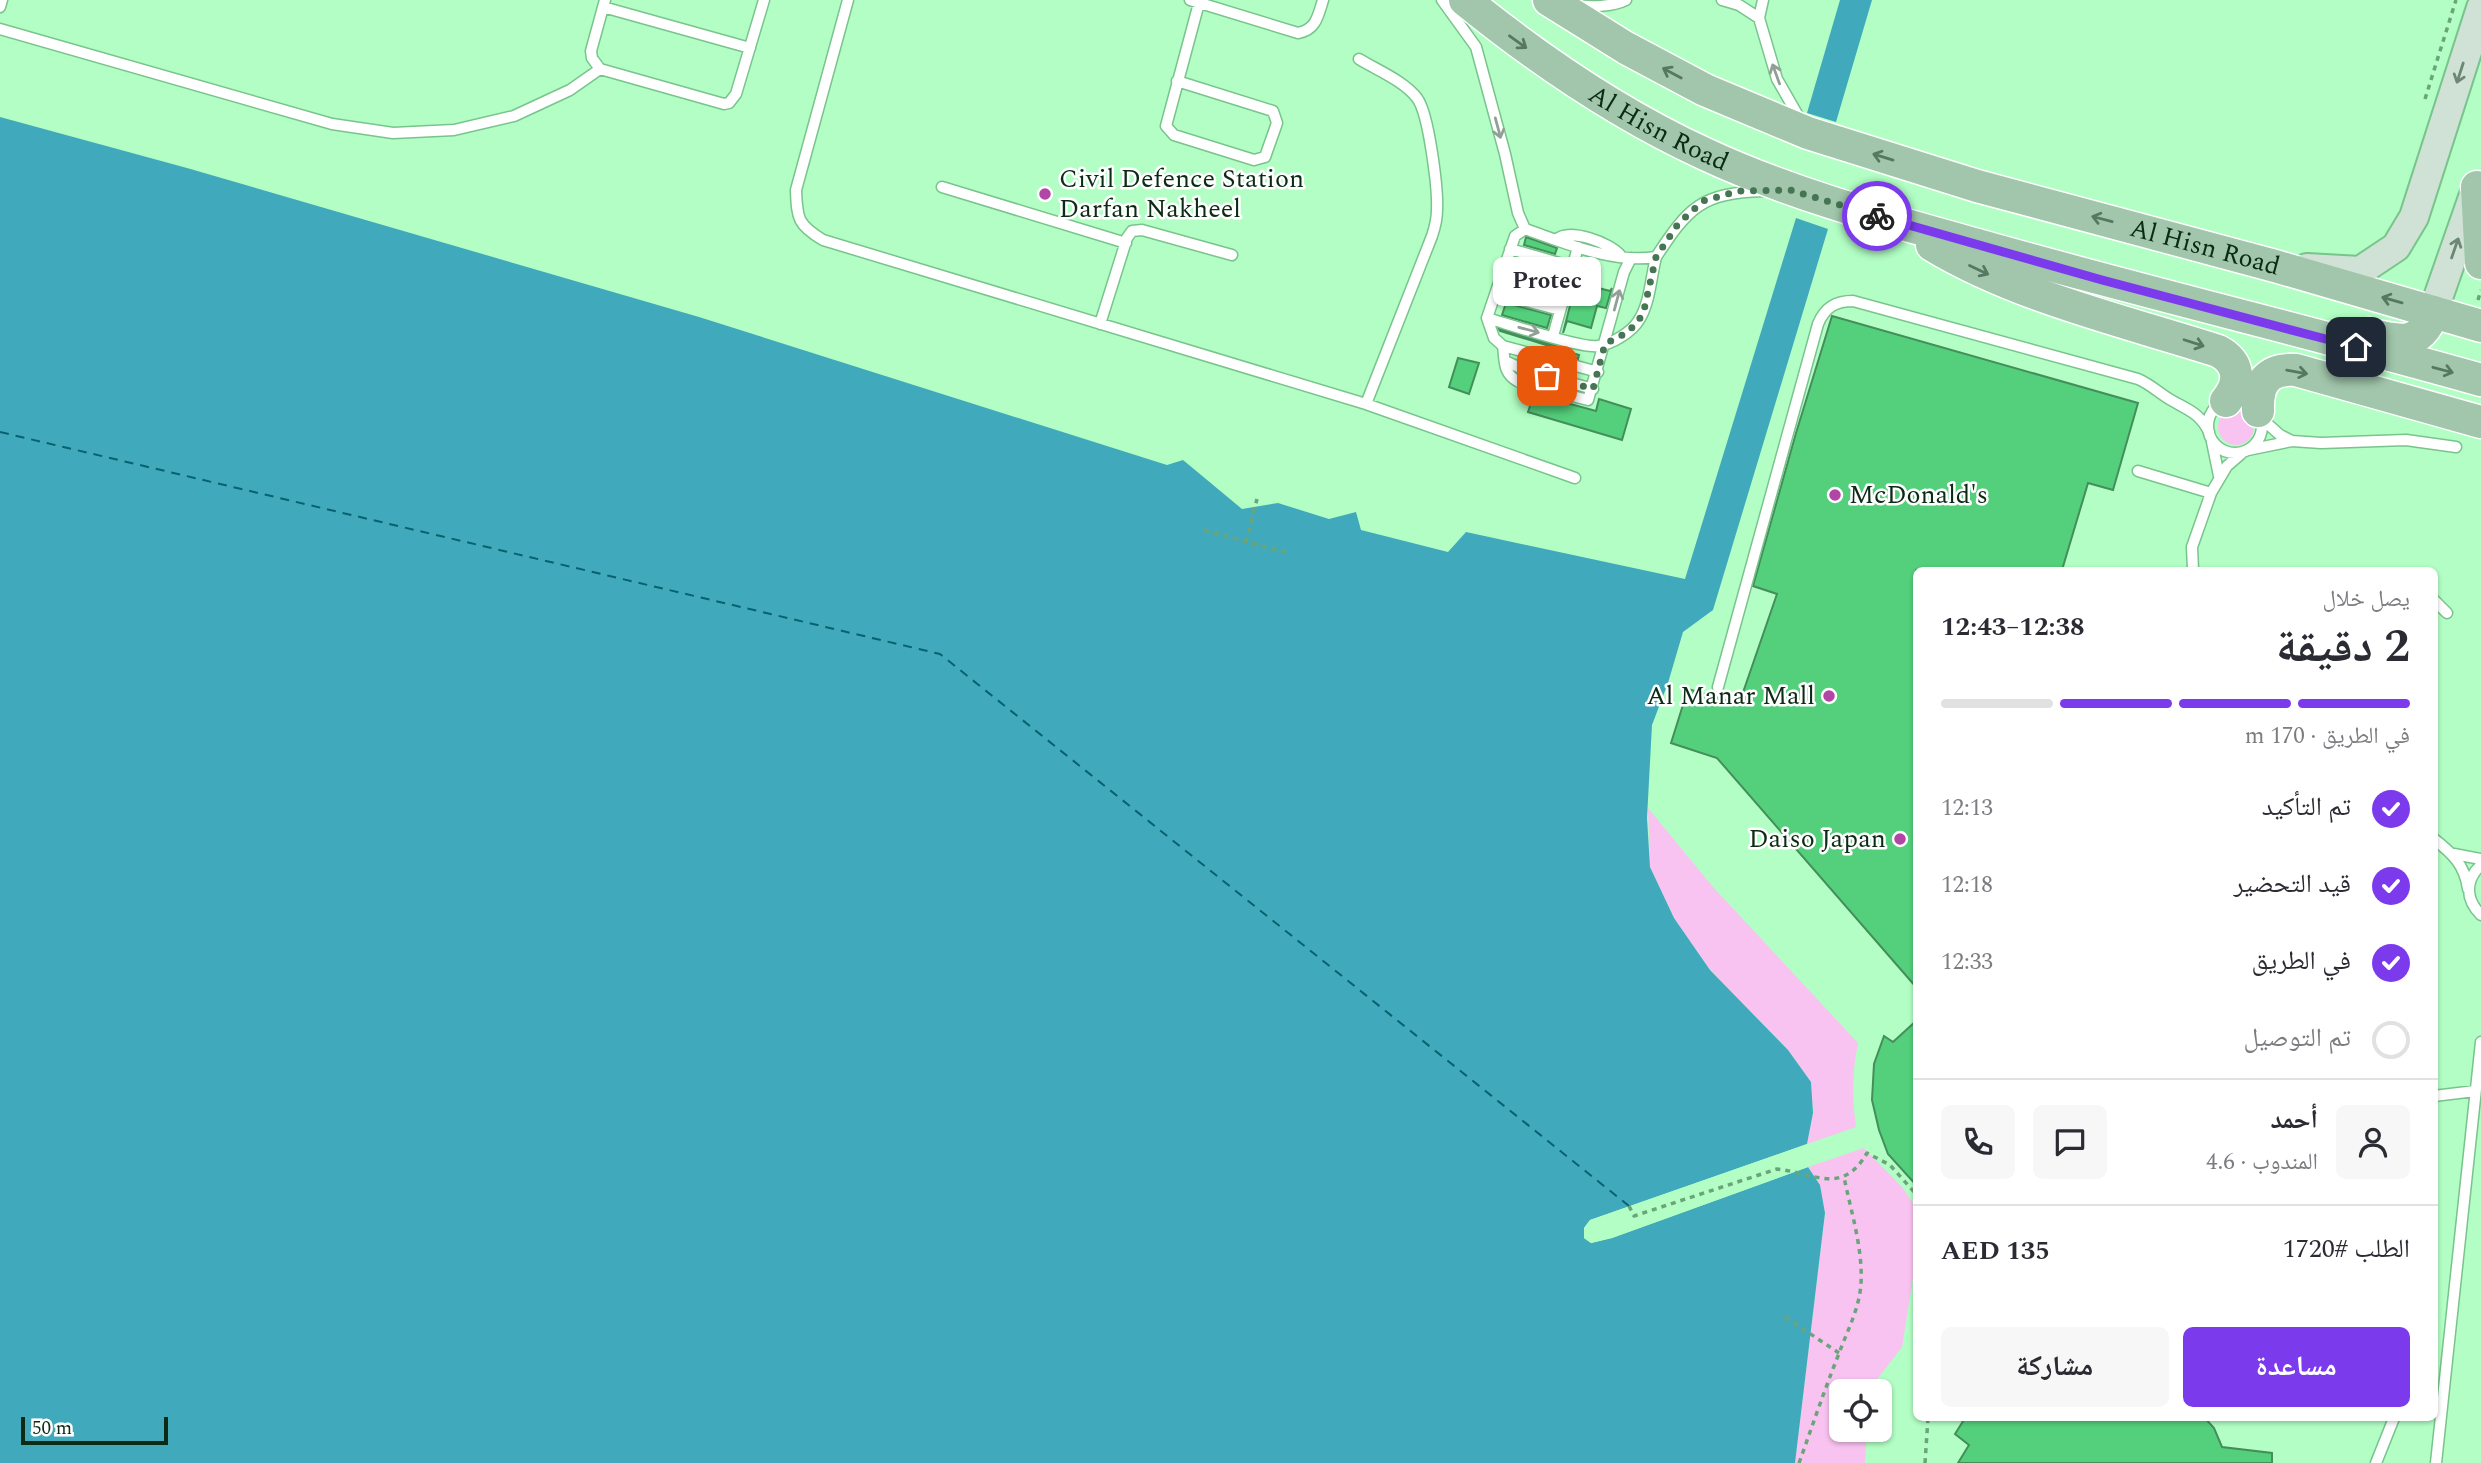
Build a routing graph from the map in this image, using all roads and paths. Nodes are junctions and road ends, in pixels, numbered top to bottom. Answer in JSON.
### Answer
{"nodes":[{"id":1,"x":2,"y":0,"type":"edge"},
{"id":2,"x":764,"y":0,"type":"edge"},
{"id":3,"x":848,"y":0,"type":"edge"},
{"id":4,"x":1323,"y":0,"type":"edge"},
{"id":5,"x":1442,"y":0,"type":"edge"},
{"id":6,"x":1465,"y":0,"type":"edge"},
{"id":7,"x":1549,"y":0,"type":"edge"},
{"id":8,"x":1626,"y":0,"type":"edge"},
{"id":9,"x":1722,"y":0,"type":"edge"},
{"id":10,"x":1763,"y":0,"type":"edge"},
{"id":11,"x":1194,"y":1,"type":"edge"},
{"id":12,"x":604,"y":3,"type":"edge"},
{"id":13,"x":0,"y":7,"type":"edge"},
{"id":14,"x":2481,"y":8,"type":"edge"},
{"id":15,"x":1759,"y":18,"type":"junction"},
{"id":16,"x":0,"y":29,"type":"edge"},
{"id":17,"x":750,"y":48,"type":"junction"},
{"id":18,"x":1359,"y":59,"type":"dead end"},
{"id":19,"x":600,"y":69,"type":"junction"},
{"id":20,"x":1177,"y":81,"type":"junction"},
{"id":21,"x":1808,"y":134,"type":"junction"},
{"id":22,"x":2479,"y":180,"type":"edge"},
{"id":23,"x":942,"y":187,"type":"dead end"},
{"id":24,"x":1790,"y":190,"type":"junction"},
{"id":25,"x":1899,"y":223,"type":"junction"},
{"id":26,"x":1525,"y":229,"type":"junction"},
{"id":27,"x":1556,"y":240,"type":"junction"},
{"id":28,"x":1126,"y":243,"type":"junction"},
{"id":29,"x":1578,"y":247,"type":"junction"},
{"id":30,"x":1510,"y":249,"type":"junction"},
{"id":31,"x":1232,"y":255,"type":"dead end"},
{"id":32,"x":1626,"y":257,"type":"junction"},
{"id":33,"x":1656,"y":257,"type":"junction"},
{"id":34,"x":2481,"y":263,"type":"edge"},
{"id":35,"x":2275,"y":266,"type":"junction"},
{"id":36,"x":1573,"y":267,"type":"junction"},
{"id":37,"x":1503,"y":271,"type":"junction"},
{"id":38,"x":2102,"y":280,"type":"junction"},
{"id":39,"x":1567,"y":288,"type":"junction"},
{"id":40,"x":1496,"y":293,"type":"junction"},
{"id":41,"x":1560,"y":310,"type":"junction"},
{"id":42,"x":2433,"y":312,"type":"junction"},
{"id":43,"x":1487,"y":318,"type":"junction"},
{"id":44,"x":1100,"y":324,"type":"junction"},
{"id":45,"x":2481,"y":326,"type":"edge"},
{"id":46,"x":1553,"y":336,"type":"junction"},
{"id":47,"x":1605,"y":344,"type":"junction"},
{"id":48,"x":1503,"y":346,"type":"junction"},
{"id":49,"x":1598,"y":372,"type":"junction"},
{"id":50,"x":2481,"y":380,"type":"edge"},
{"id":51,"x":2223,"y":403,"type":"junction"},
{"id":52,"x":1366,"y":404,"type":"junction"},
{"id":53,"x":2184,"y":406,"type":"junction"},
{"id":54,"x":2259,"y":415,"type":"junction"},
{"id":55,"x":2481,"y":422,"type":"edge"},
{"id":56,"x":2210,"y":435,"type":"junction"},
{"id":57,"x":2292,"y":441,"type":"junction"},
{"id":58,"x":2456,"y":447,"type":"dead end"},
{"id":59,"x":2246,"y":451,"type":"junction"},
{"id":60,"x":2138,"y":471,"type":"dead end"},
{"id":61,"x":2219,"y":476,"type":"junction"},
{"id":62,"x":1575,"y":478,"type":"dead end"},
{"id":63,"x":2211,"y":493,"type":"junction"},
{"id":64,"x":1256,"y":499,"type":"dead end"},
{"id":65,"x":1204,"y":530,"type":"dead end"},
{"id":66,"x":1246,"y":542,"type":"junction"},
{"id":67,"x":1288,"y":553,"type":"dead end"},
{"id":68,"x":2193,"y":567,"type":"edge"},
{"id":69,"x":2438,"y":604,"type":"edge"},
{"id":70,"x":2448,"y":613,"type":"dead end"},
{"id":71,"x":1718,"y":687,"type":"dead end"},
{"id":72,"x":2438,"y":842,"type":"edge"},
{"id":73,"x":2452,"y":853,"type":"junction"},
{"id":74,"x":2481,"y":859,"type":"edge"},
{"id":75,"x":2481,"y":865,"type":"edge"},
{"id":76,"x":2468,"y":889,"type":"junction"},
{"id":77,"x":2481,"y":915,"type":"edge"},
{"id":78,"x":2481,"y":1042,"type":"edge"},
{"id":79,"x":2476,"y":1091,"type":"junction"},
{"id":80,"x":2438,"y":1096,"type":"edge"},
{"id":81,"x":1844,"y":1176,"type":"junction"},
{"id":82,"x":1913,"y":1191,"type":"edge"},
{"id":83,"x":1629,"y":1206,"type":"dead end"},
{"id":84,"x":1785,"y":1317,"type":"dead end"},
{"id":85,"x":1839,"y":1353,"type":"junction"},
{"id":86,"x":2445,"y":1376,"type":"junction"},
{"id":87,"x":2438,"y":1379,"type":"edge"},
{"id":88,"x":1928,"y":1421,"type":"edge"},
{"id":89,"x":2393,"y":1421,"type":"edge"},
{"id":90,"x":1799,"y":1463,"type":"edge"},
{"id":91,"x":1925,"y":1463,"type":"edge"},
{"id":92,"x":2376,"y":1463,"type":"edge"},
{"id":93,"x":2436,"y":1463,"type":"edge"}],
"edges":[{"from":1,"to":13,"type":"lane"},
{"from":2,"to":17,"type":"lane"},
{"from":3,"to":44,"type":"lane"},
{"from":4,"to":11,"type":"lane"},
{"from":5,"to":26,"type":"lane","one_way":true},
{"from":6,"to":24,"type":"main road","name":"Al Hisn Road","one_way":true},
{"from":7,"to":8,"type":"lane"},
{"from":21,"to":7,"type":"main road","name":"Al Hisn Road","one_way":true},
{"from":9,"to":15,"type":"lane"},
{"from":10,"to":15,"type":"lane"},
{"from":11,"to":20,"type":"lane"},
{"from":12,"to":17,"type":"lane"},
{"from":12,"to":19,"type":"lane"},
{"from":14,"to":35,"type":"street","one_way":true},
{"from":21,"to":15,"type":"lane","one_way":true},
{"from":16,"to":19,"type":"lane"},
{"from":17,"to":19,"type":"lane"},
{"from":18,"to":52,"type":"lane"},
{"from":20,"to":20,"type":"lane"},
{"from":35,"to":21,"type":"main road","name":"Al Hisn Road","one_way":true},
{"from":22,"to":34,"type":"main road"},
{"from":42,"to":22,"type":"street","one_way":true},
{"from":23,"to":28,"type":"lane"},
{"from":24,"to":25,"type":"main road","name":"Al Hisn Road"},
{"from":24,"to":33,"type":"lane"},
{"from":25,"to":38,"type":"main road","name":"Al Hisn Road"},
{"from":25,"to":51,"type":"main road","one_way":true},
{"from":26,"to":27,"type":"lane"},
{"from":26,"to":30,"type":"lane"},
{"from":27,"to":29,"type":"lane"},
{"from":27,"to":32,"type":"lane"},
{"from":28,"to":31,"type":"lane"},
{"from":28,"to":44,"type":"lane"},
{"from":29,"to":32,"type":"lane"},
{"from":29,"to":36,"type":"lane"},
{"from":30,"to":36,"type":"lane"},
{"from":30,"to":37,"type":"lane"},
{"from":32,"to":33,"type":"lane"},
{"from":47,"to":32,"type":"lane","one_way":true},
{"from":33,"to":47,"type":"lane"},
{"from":42,"to":35,"type":"main road","name":"Al Hisn Road","one_way":true},
{"from":36,"to":39,"type":"lane"},
{"from":37,"to":39,"type":"lane"},
{"from":37,"to":40,"type":"lane"},
{"from":38,"to":42,"type":"main road"},
{"from":38,"to":50,"type":"main road","name":"Al Hisn Road","one_way":true},
{"from":39,"to":41,"type":"lane"},
{"from":40,"to":41,"type":"lane"},
{"from":40,"to":43,"type":"lane"},
{"from":41,"to":46,"type":"lane"},
{"from":42,"to":45,"type":"main road","name":"Al Hisn Road"},
{"from":43,"to":46,"type":"lane","one_way":true},
{"from":43,"to":48,"type":"lane"},
{"from":44,"to":52,"type":"lane"},
{"from":46,"to":47,"type":"lane"},
{"from":47,"to":49,"type":"lane"},
{"from":48,"to":49,"type":"lane"},
{"from":48,"to":49,"type":"lane"},
{"from":51,"to":53,"type":"lane"},
{"from":51,"to":54,"type":"lane"},
{"from":51,"to":56,"type":"lane"},
{"from":52,"to":62,"type":"lane"},
{"from":53,"to":56,"type":"lane"},
{"from":53,"to":71,"type":"lane"},
{"from":54,"to":55,"type":"main road","one_way":true},
{"from":54,"to":57,"type":"lane"},
{"from":54,"to":59,"type":"lane"},
{"from":56,"to":59,"type":"lane"},
{"from":56,"to":61,"type":"lane"},
{"from":57,"to":58,"type":"lane"},
{"from":57,"to":59,"type":"lane"},
{"from":59,"to":61,"type":"lane"},
{"from":60,"to":63,"type":"lane"},
{"from":61,"to":63,"type":"lane"},
{"from":63,"to":68,"type":"lane"},
{"from":64,"to":66,"type":"path"},
{"from":65,"to":66,"type":"path"},
{"from":66,"to":67,"type":"path"},
{"from":69,"to":70,"type":"lane"},
{"from":72,"to":73,"type":"lane"},
{"from":73,"to":74,"type":"lane"},
{"from":73,"to":76,"type":"lane"},
{"from":75,"to":76,"type":"lane"},
{"from":76,"to":77,"type":"lane"},
{"from":78,"to":79,"type":"lane"},
{"from":79,"to":80,"type":"lane"},
{"from":79,"to":86,"type":"lane"},
{"from":81,"to":82,"type":"path"},
{"from":81,"to":83,"type":"path"},
{"from":81,"to":85,"type":"path"},
{"from":84,"to":85,"type":"path"},
{"from":85,"to":90,"type":"path"},
{"from":86,"to":87,"type":"lane"},
{"from":86,"to":93,"type":"lane"},
{"from":88,"to":91,"type":"path"},
{"from":89,"to":92,"type":"lane"}]}
